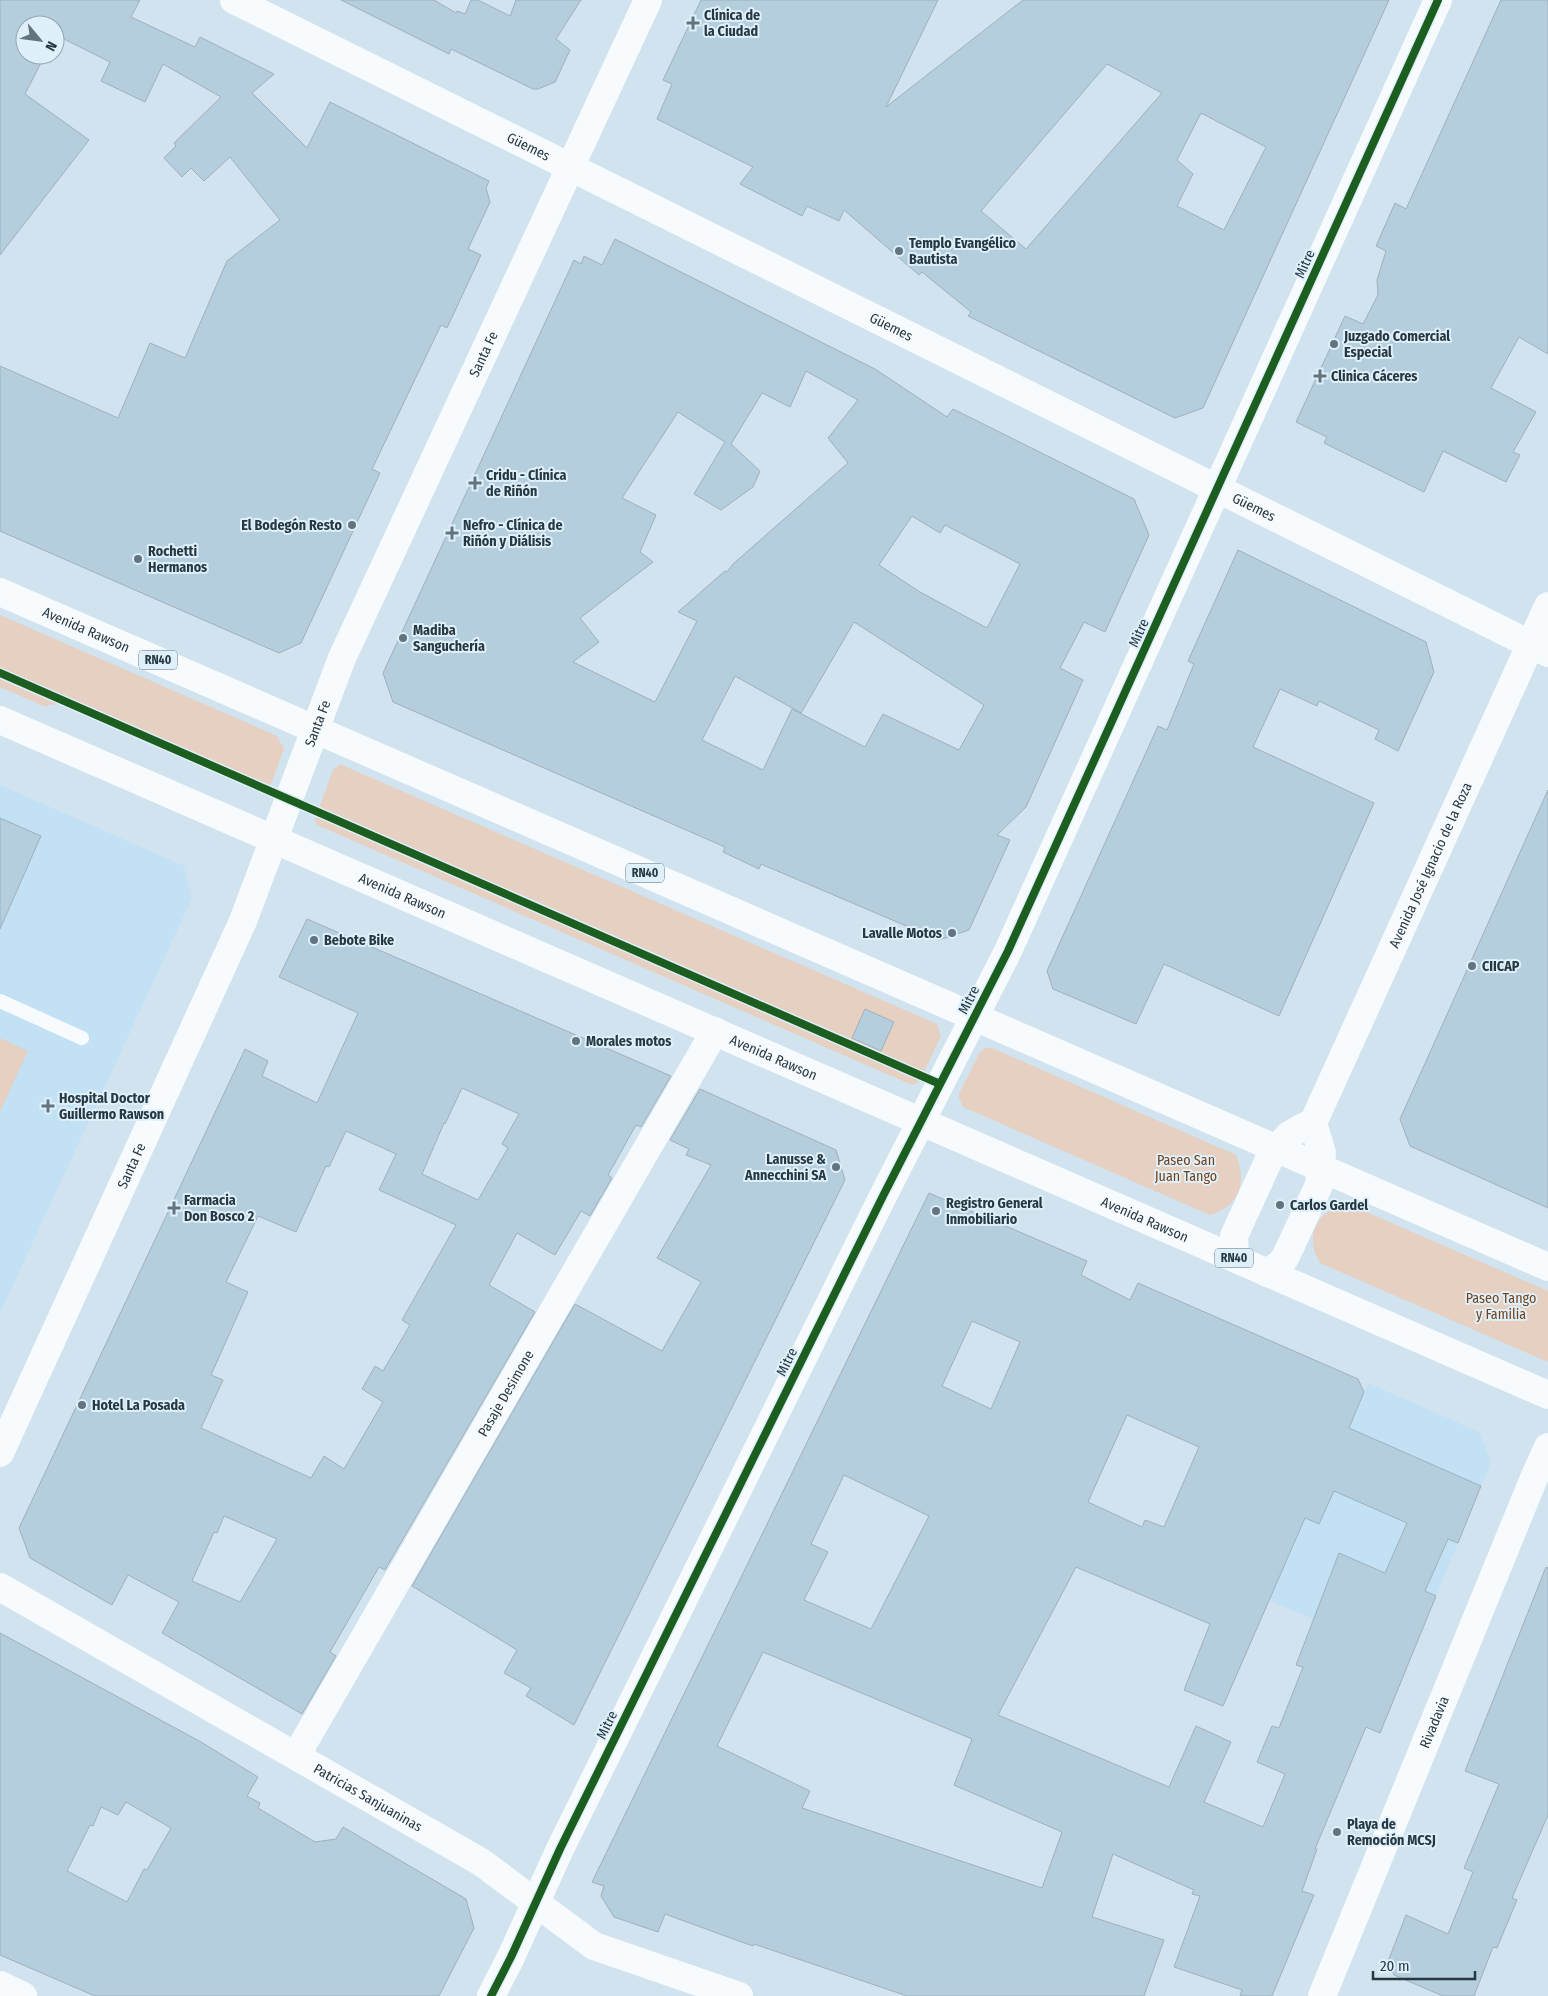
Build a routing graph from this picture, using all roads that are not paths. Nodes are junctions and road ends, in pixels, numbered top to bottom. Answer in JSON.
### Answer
{"nodes":[{"id":1,"x":648,"y":0,"type":"edge"},
{"id":2,"x":1438,"y":0,"type":"edge"},
{"id":3,"x":240,"y":1,"type":"edge"},
{"id":4,"x":570,"y":168,"type":"junction"},
{"id":5,"x":1217,"y":489,"type":"junction"},
{"id":6,"x":0,"y":592,"type":"edge"},
{"id":7,"x":1548,"y":606,"type":"edge"},
{"id":8,"x":1539,"y":649,"type":"edge"},
{"id":9,"x":0,"y":720,"type":"edge"},
{"id":10,"x":315,"y":729,"type":"junction"},
{"id":11,"x":274,"y":839,"type":"junction"},
{"id":12,"x":0,"y":1001,"type":"edge"},
{"id":13,"x":974,"y":1017,"type":"junction"},
{"id":14,"x":715,"y":1031,"type":"junction"},
{"id":15,"x":82,"y":1038,"type":"dead end"},
{"id":16,"x":921,"y":1122,"type":"junction"},
{"id":17,"x":1314,"y":1123,"type":"junction"},
{"id":18,"x":1276,"y":1148,"type":"junction"},
{"id":19,"x":1321,"y":1168,"type":"junction"},
{"id":20,"x":1234,"y":1258,"type":"junction"},
{"id":21,"x":1548,"y":1267,"type":"edge"},
{"id":22,"x":1267,"y":1273,"type":"junction"},
{"id":23,"x":1548,"y":1395,"type":"edge"},
{"id":24,"x":1548,"y":1447,"type":"edge"},
{"id":25,"x":0,"y":1453,"type":"edge"},
{"id":26,"x":0,"y":1587,"type":"edge"},
{"id":27,"x":296,"y":1756,"type":"junction"},
{"id":28,"x":535,"y":1902,"type":"junction"},
{"id":29,"x":0,"y":1986,"type":"edge"},
{"id":30,"x":23,"y":1996,"type":"edge"},
{"id":31,"x":491,"y":1996,"type":"edge"},
{"id":32,"x":739,"y":1996,"type":"edge"},
{"id":33,"x":1322,"y":1996,"type":"edge"}],
"edges":[{"from":1,"to":4,"type":"street","name":"Santa Fe"},
{"from":2,"to":5,"type":"street","name":"Mitre"},
{"from":3,"to":4,"type":"street","name":"Güemes"},
{"from":4,"to":5,"type":"street","name":"Güemes"},
{"from":4,"to":10,"type":"street","name":"Santa Fe"},
{"from":5,"to":8,"type":"street","name":"Güemes"},
{"from":5,"to":13,"type":"street","name":"Mitre"},
{"from":6,"to":10,"type":"street","name":"Avenida Rawson","number":"RN40"},
{"from":7,"to":8,"type":"street","name":"Avenida José Ignacio de la Roza"},
{"from":8,"to":17,"type":"street","name":"Avenida José Ignacio de la Roza"},
{"from":9,"to":11,"type":"street","name":"Avenida Rawson","number":"RN40"},
{"from":10,"to":11,"type":"street","name":"Santa Fe"},
{"from":10,"to":13,"type":"street","name":"Avenida Rawson","number":"RN40"},
{"from":11,"to":14,"type":"street","name":"Avenida Rawson","number":"RN40"},
{"from":11,"to":25,"type":"street","name":"Santa Fe"},
{"from":12,"to":15,"type":"lane"},
{"from":13,"to":16,"type":"street","name":"Mitre"},
{"from":13,"to":18,"type":"street","name":"Avenida Rawson","number":"RN40"},
{"from":14,"to":16,"type":"street","name":"Avenida Rawson","number":"RN40"},
{"from":14,"to":27,"type":"street","name":"Pasaje Desimone"},
{"from":16,"to":20,"type":"street","name":"Avenida Rawson","number":"RN40"},
{"from":16,"to":28,"type":"street","name":"Mitre"},
{"from":17,"to":18,"type":"street"},
{"from":17,"to":19,"type":"street"},
{"from":18,"to":19,"type":"street","name":"Avenida Rawson","number":"RN40"},
{"from":18,"to":20,"type":"street"},
{"from":19,"to":21,"type":"street","name":"Avenida Rawson","number":"RN40"},
{"from":19,"to":22,"type":"street"},
{"from":20,"to":22,"type":"street","name":"Avenida Rawson","number":"RN40"},
{"from":22,"to":23,"type":"street","name":"Avenida Rawson","number":"RN40"},
{"from":24,"to":33,"type":"street","name":"Rivadavia"},
{"from":26,"to":27,"type":"street","name":"Patricias Sanjuaninas"},
{"from":27,"to":28,"type":"street","name":"Patricias Sanjuaninas"},
{"from":28,"to":31,"type":"street","name":"Mitre"},
{"from":28,"to":32,"type":"street","name":"Patricias Sanjuaninas"},
{"from":29,"to":30,"type":"street"}]}
